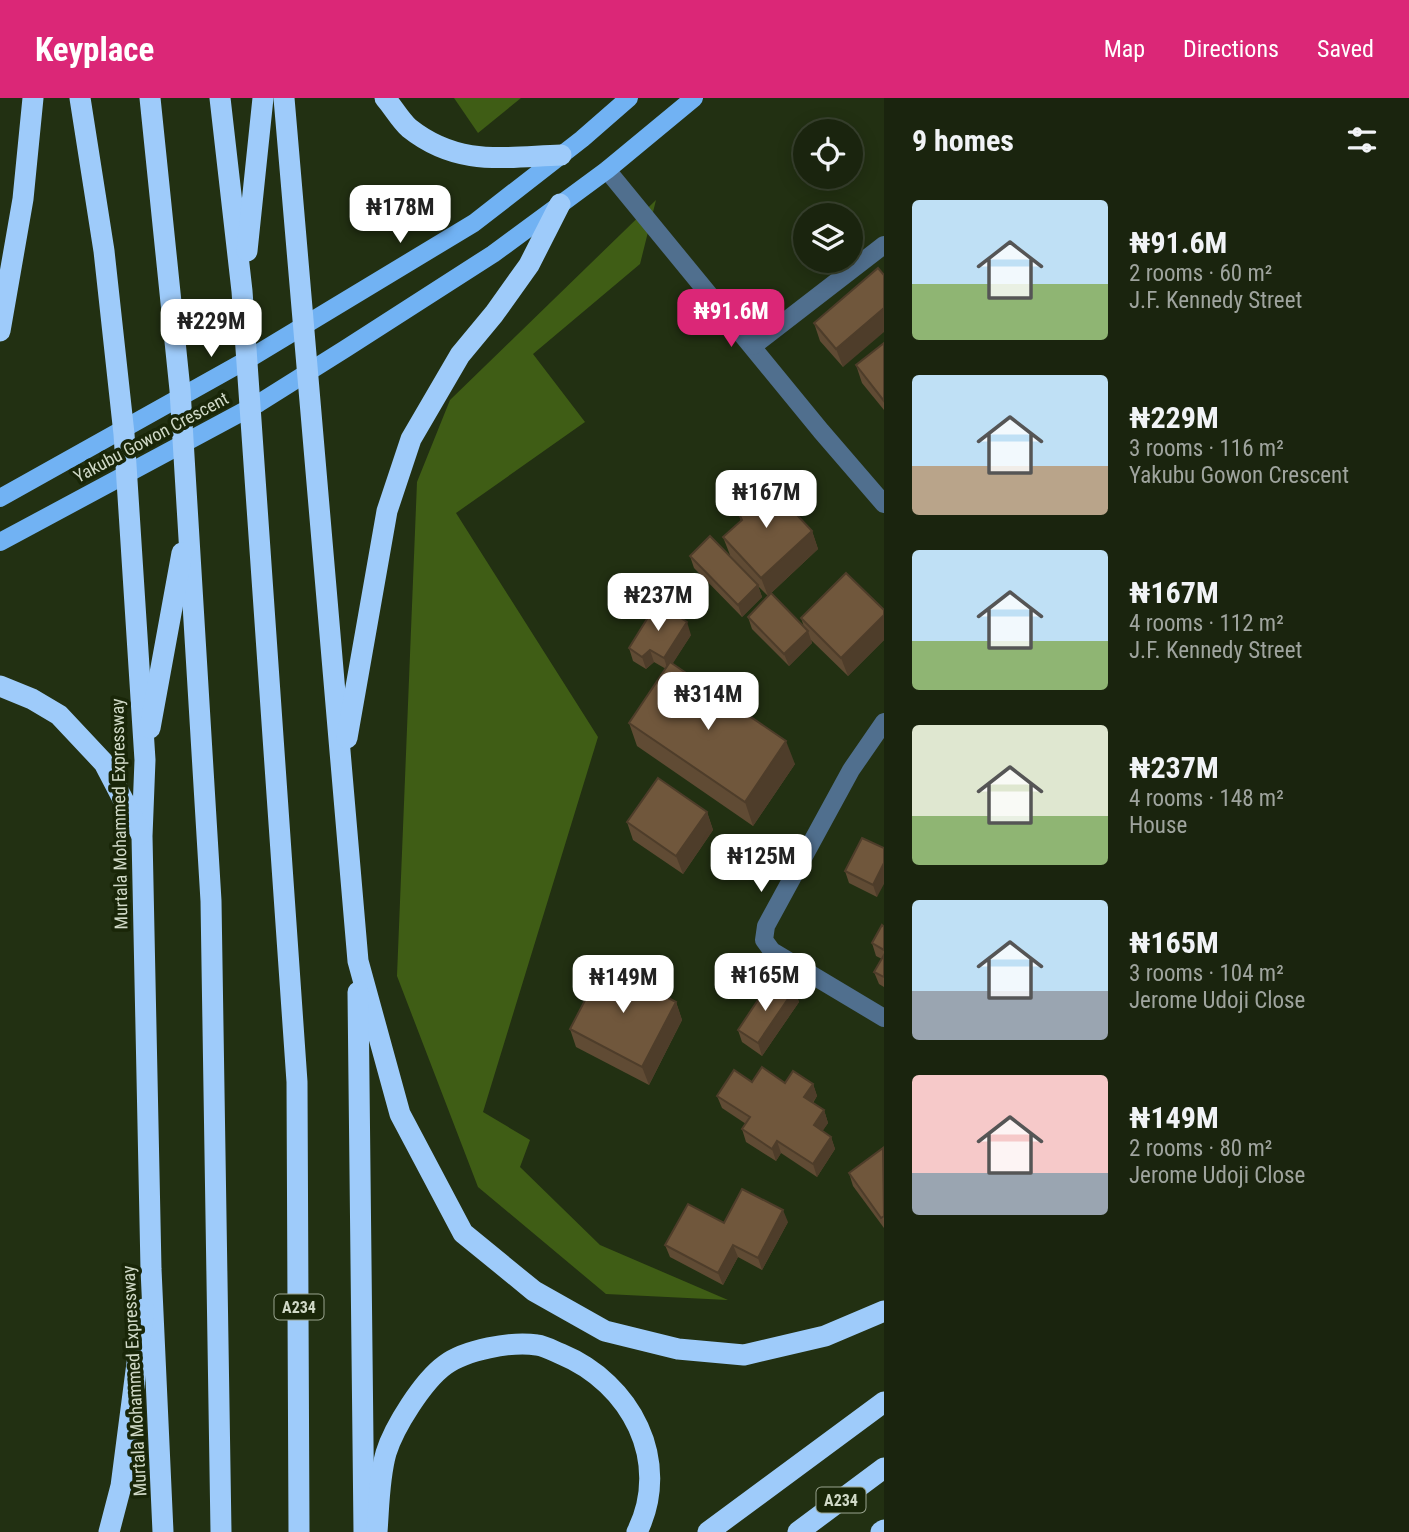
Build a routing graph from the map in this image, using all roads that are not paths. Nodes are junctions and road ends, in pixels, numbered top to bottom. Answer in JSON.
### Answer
{"nodes":[{"id":1,"x":33,"y":98,"type":"edge"},
{"id":2,"x":80,"y":98,"type":"edge"},
{"id":3,"x":150,"y":98,"type":"edge"},
{"id":4,"x":220,"y":98,"type":"edge"},
{"id":5,"x":263,"y":98,"type":"edge"},
{"id":6,"x":284,"y":98,"type":"edge"},
{"id":7,"x":386,"y":98,"type":"edge"},
{"id":8,"x":629,"y":98,"type":"edge"},
{"id":9,"x":694,"y":98,"type":"edge"},
{"id":10,"x":561,"y":155,"type":"junction"},
{"id":11,"x":607,"y":170,"type":"junction"},
{"id":12,"x":560,"y":204,"type":"junction"},
{"id":13,"x":884,"y":245,"type":"edge"},
{"id":14,"x":242,"y":291,"type":"junction"},
{"id":15,"x":0,"y":331,"type":"edge"},
{"id":16,"x":753,"y":346,"type":"junction"},
{"id":17,"x":0,"y":498,"type":"edge"},
{"id":18,"x":884,"y":504,"type":"edge"},
{"id":19,"x":188,"y":520,"type":"junction"},
{"id":20,"x":0,"y":542,"type":"edge"},
{"id":21,"x":0,"y":687,"type":"edge"},
{"id":22,"x":884,"y":722,"type":"edge"},
{"id":23,"x":145,"y":760,"type":"junction"},
{"id":24,"x":342,"y":767,"type":"junction"},
{"id":25,"x":142,"y":836,"type":"junction"},
{"id":26,"x":358,"y":961,"type":"junction"},
{"id":27,"x":884,"y":1018,"type":"edge"},
{"id":28,"x":151,"y":1269,"type":"junction"},
{"id":29,"x":884,"y":1311,"type":"edge"},
{"id":30,"x":884,"y":1402,"type":"edge"},
{"id":31,"x":884,"y":1468,"type":"edge"},
{"id":32,"x":109,"y":1532,"type":"edge"},
{"id":33,"x":163,"y":1532,"type":"edge"},
{"id":34,"x":221,"y":1532,"type":"edge"},
{"id":35,"x":299,"y":1532,"type":"edge"},
{"id":36,"x":364,"y":1532,"type":"edge"},
{"id":37,"x":377,"y":1532,"type":"edge"},
{"id":38,"x":637,"y":1532,"type":"edge"},
{"id":39,"x":708,"y":1532,"type":"edge"},
{"id":40,"x":798,"y":1532,"type":"edge"}],
"edges":[{"from":1,"to":15,"type":"highway"},
{"from":2,"to":23,"type":"highway","name":"Murtala Mohammed Expressway"},
{"from":3,"to":19,"type":"highway"},
{"from":4,"to":14,"type":"highway"},
{"from":5,"to":14,"type":"highway"},
{"from":6,"to":24,"type":"highway"},
{"from":7,"to":10,"type":"highway"},
{"from":8,"to":10,"type":"main road","name":"Yakubu Gowon Crescent"},
{"from":9,"to":11,"type":"main road","name":"Yakubu Gowon Crescent"},
{"from":10,"to":17,"type":"main road","name":"Yakubu Gowon Crescent"},
{"from":11,"to":12,"type":"main road","name":"Yakubu Gowon Crescent"},
{"from":11,"to":16,"type":"street"},
{"from":12,"to":20,"type":"main road","name":"Yakubu Gowon Crescent"},
{"from":12,"to":24,"type":"highway"},
{"from":13,"to":16,"type":"street"},
{"from":14,"to":35,"type":"highway","number":"A234"},
{"from":16,"to":18,"type":"street"},
{"from":19,"to":23,"type":"highway"},
{"from":19,"to":34,"type":"highway"},
{"from":21,"to":25,"type":"highway"},
{"from":22,"to":27,"type":"street"},
{"from":23,"to":25,"type":"highway","name":"Murtala Mohammed Expressway"},
{"from":24,"to":26,"type":"highway"},
{"from":25,"to":28,"type":"highway","name":"Murtala Mohammed Expressway"},
{"from":26,"to":29,"type":"highway"},
{"from":26,"to":36,"type":"highway"},
{"from":28,"to":32,"type":"highway"},
{"from":28,"to":33,"type":"highway","name":"Murtala Mohammed Expressway"},
{"from":30,"to":39,"type":"highway"},
{"from":31,"to":40,"type":"highway","number":"A234"},
{"from":37,"to":38,"type":"highway"}]}
